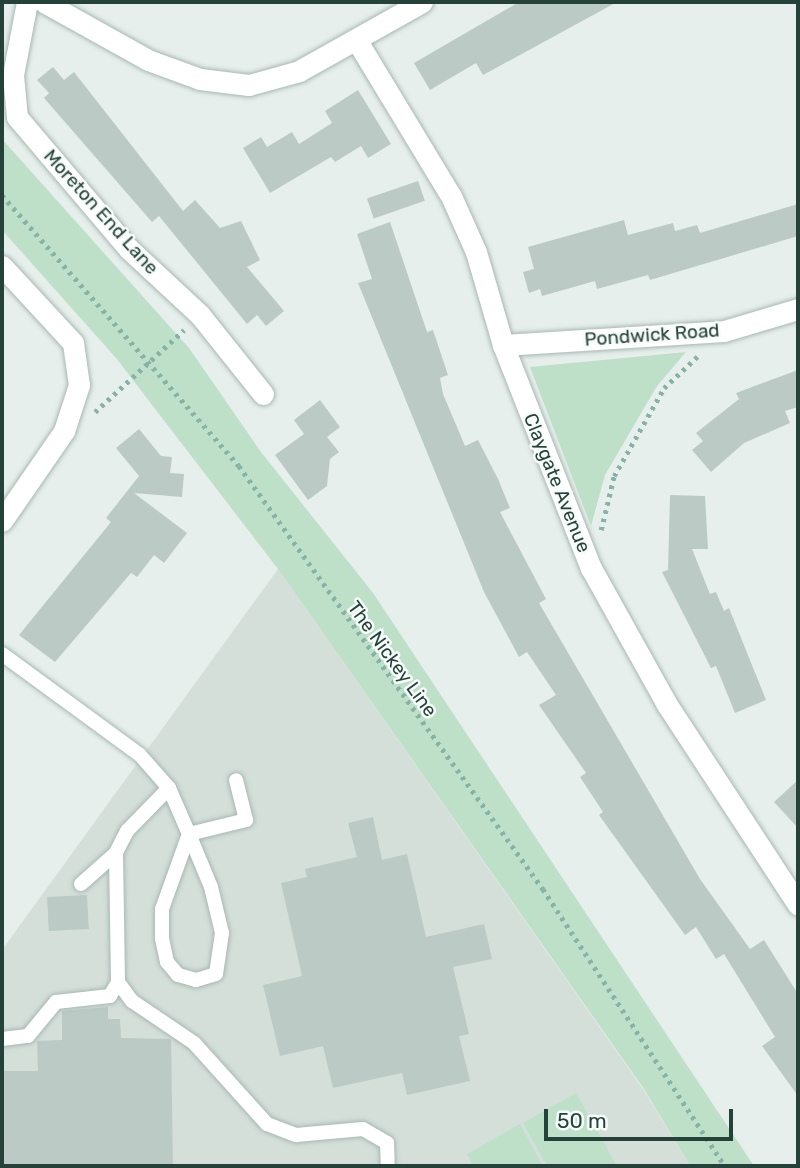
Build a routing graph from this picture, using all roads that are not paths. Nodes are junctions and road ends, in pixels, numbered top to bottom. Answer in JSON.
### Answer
{"nodes":[{"id":1,"x":27,"y":2,"type":"edge"},
{"id":2,"x":44,"y":2,"type":"edge"},
{"id":3,"x":422,"y":2,"type":"edge"},
{"id":4,"x":357,"y":41,"type":"junction"},
{"id":5,"x":2,"y":265,"type":"edge"},
{"id":6,"x":798,"y":309,"type":"edge"},
{"id":7,"x":502,"y":345,"type":"junction"},
{"id":8,"x":263,"y":394,"type":"dead end"},
{"id":9,"x":2,"y":521,"type":"edge"},
{"id":10,"x":2,"y":653,"type":"edge"},
{"id":11,"x":236,"y":780,"type":"dead end"},
{"id":12,"x":169,"y":788,"type":"junction"},
{"id":13,"x":189,"y":834,"type":"junction"},
{"id":14,"x":116,"y":853,"type":"junction"},
{"id":15,"x":81,"y":884,"type":"dead end"},
{"id":16,"x":798,"y":905,"type":"edge"},
{"id":17,"x":118,"y":982,"type":"junction"},
{"id":18,"x":2,"y":1039,"type":"edge"},
{"id":19,"x":388,"y":1166,"type":"edge"}],
"edges":[{"from":1,"to":8,"type":"street","name":"Moreton End Lane"},
{"from":2,"to":4,"type":"street"},
{"from":3,"to":4,"type":"street"},
{"from":4,"to":7,"type":"street","name":"Claygate Avenue"},
{"from":5,"to":9,"type":"street"},
{"from":6,"to":7,"type":"street","name":"Pondwick Road"},
{"from":7,"to":16,"type":"street","name":"Claygate Avenue"},
{"from":10,"to":12,"type":"lane"},
{"from":11,"to":13,"type":"lane"},
{"from":12,"to":13,"type":"lane"},
{"from":12,"to":14,"type":"lane"},
{"from":13,"to":13,"type":"lane"},
{"from":14,"to":15,"type":"lane"},
{"from":14,"to":17,"type":"lane"},
{"from":17,"to":18,"type":"lane"},
{"from":17,"to":19,"type":"lane"}]}
